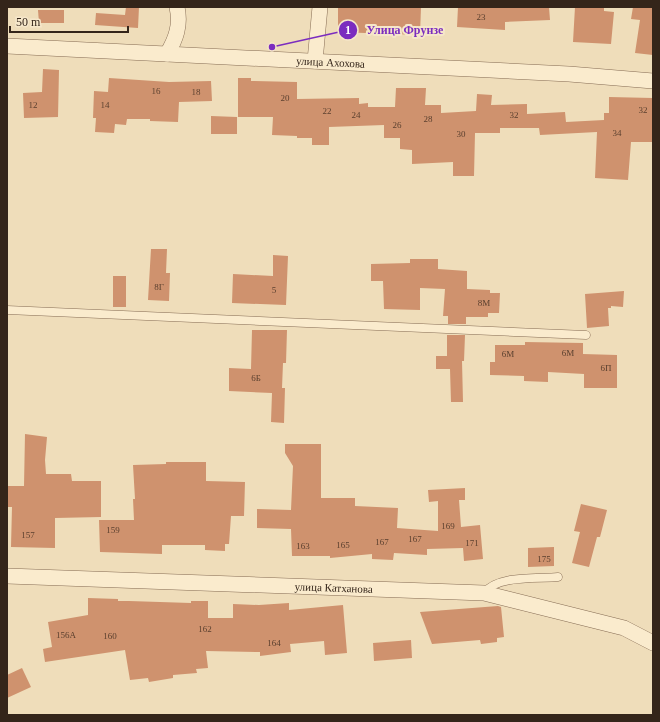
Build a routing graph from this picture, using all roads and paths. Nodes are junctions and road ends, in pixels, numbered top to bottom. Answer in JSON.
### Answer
{"nodes":[{"id":1,"x":177,"y":7,"type":"edge"},
{"id":2,"x":320,"y":7,"type":"edge"},
{"id":3,"x":7,"y":46,"type":"edge"},
{"id":4,"x":167,"y":54,"type":"junction"},
{"id":5,"x":315,"y":61,"type":"junction"},
{"id":6,"x":653,"y":81,"type":"edge"},
{"id":7,"x":7,"y":310,"type":"edge"},
{"id":8,"x":586,"y":335,"type":"dead end"},
{"id":9,"x":7,"y":576,"type":"edge"},
{"id":10,"x":558,"y":577,"type":"dead end"},
{"id":11,"x":484,"y":593,"type":"junction"},
{"id":12,"x":653,"y":643,"type":"edge"}],
"edges":[{"from":1,"to":4,"type":"street"},
{"from":2,"to":5,"type":"street"},
{"from":3,"to":4,"type":"street","name":"улица Ахохова"},
{"from":4,"to":5,"type":"street","name":"улица Ахохова"},
{"from":5,"to":6,"type":"street","name":"улица Ахохова"},
{"from":7,"to":8,"type":"lane"},
{"from":9,"to":11,"type":"street","name":"улица Катханова"},
{"from":10,"to":11,"type":"lane"},
{"from":11,"to":12,"type":"street","name":"улица Катханова"}]}
